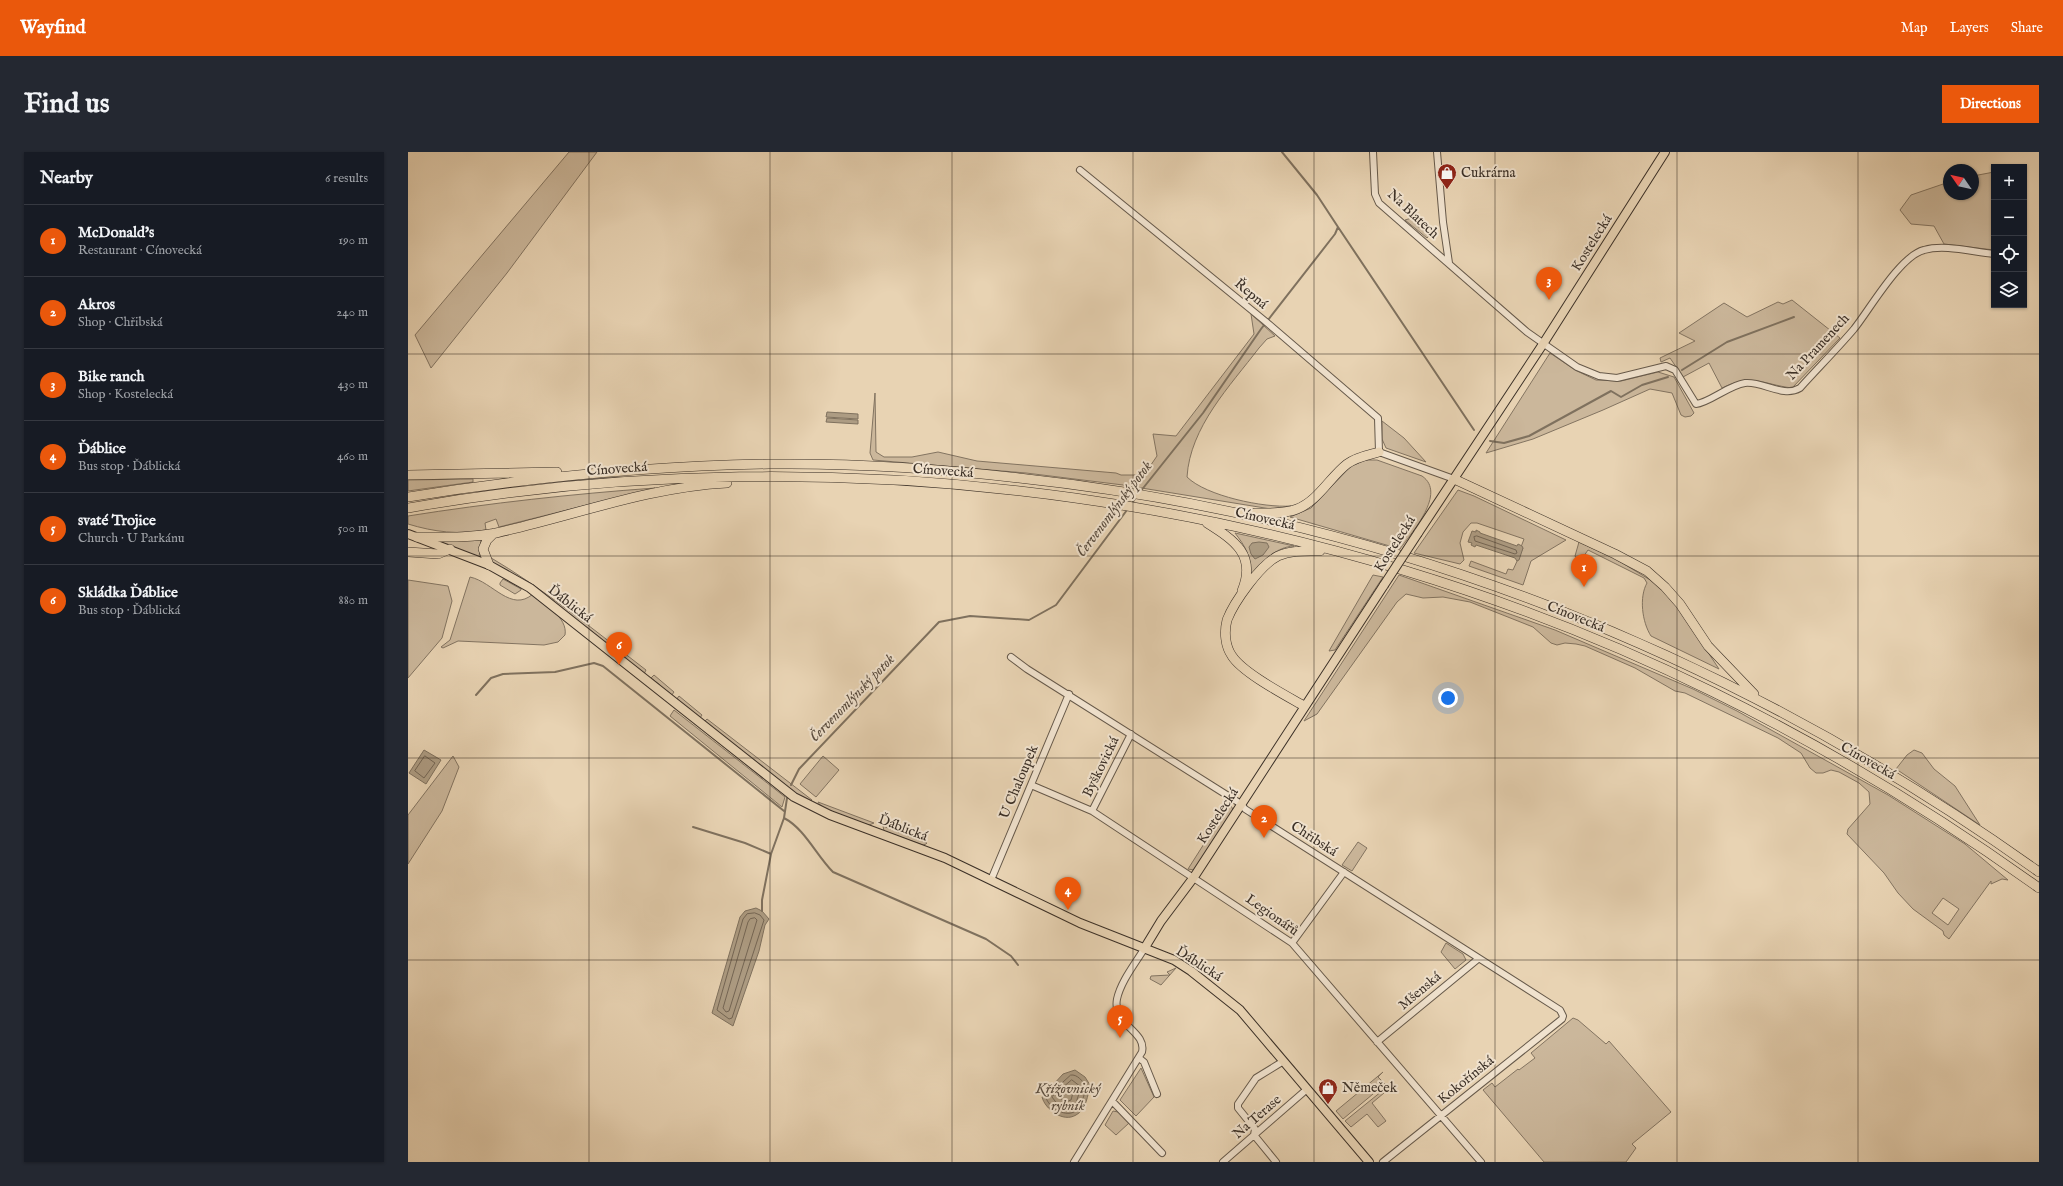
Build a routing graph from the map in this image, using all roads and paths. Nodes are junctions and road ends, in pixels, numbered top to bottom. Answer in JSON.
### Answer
{"nodes":[{"id":1,"x":1373,"y":152,"type":"edge"},
{"id":2,"x":1437,"y":152,"type":"edge"},
{"id":3,"x":1665,"y":152,"type":"edge"},
{"id":4,"x":1080,"y":170,"type":"dead end"},
{"id":5,"x":1991,"y":254,"type":"edge"},
{"id":6,"x":1449,"y":263,"type":"junction"},
{"id":7,"x":1543,"y":344,"type":"junction"},
{"id":8,"x":1379,"y":452,"type":"junction"},
{"id":9,"x":634,"y":470,"type":"junction"},
{"id":10,"x":408,"y":475,"type":"edge"},
{"id":11,"x":811,"y":478,"type":"junction"},
{"id":12,"x":1454,"y":479,"type":"junction"},
{"id":13,"x":408,"y":496,"type":"edge"},
{"id":14,"x":408,"y":508,"type":"edge"},
{"id":15,"x":1240,"y":513,"type":"junction"},
{"id":16,"x":1200,"y":519,"type":"junction"},
{"id":17,"x":494,"y":533,"type":"junction"},
{"id":18,"x":412,"y":536,"type":"edge"},
{"id":19,"x":450,"y":549,"type":"junction"},
{"id":20,"x":1332,"y":550,"type":"junction"},
{"id":21,"x":408,"y":552,"type":"edge"},
{"id":22,"x":489,"y":565,"type":"junction"},
{"id":23,"x":1238,"y":602,"type":"junction"},
{"id":24,"x":1011,"y":656,"type":"dead end"},
{"id":25,"x":1069,"y":694,"type":"junction"},
{"id":26,"x":1759,"y":699,"type":"junction"},
{"id":27,"x":1304,"y":706,"type":"junction"},
{"id":28,"x":1131,"y":734,"type":"junction"},
{"id":29,"x":1031,"y":785,"type":"junction"},
{"id":30,"x":1241,"y":804,"type":"junction"},
{"id":31,"x":1092,"y":812,"type":"junction"},
{"id":32,"x":1344,"y":872,"type":"junction"},
{"id":33,"x":2039,"y":872,"type":"edge"},
{"id":34,"x":1194,"y":877,"type":"junction"},
{"id":35,"x":991,"y":880,"type":"junction"},
{"id":36,"x":2038,"y":887,"type":"edge"},
{"id":37,"x":1292,"y":943,"type":"junction"},
{"id":38,"x":1144,"y":949,"type":"junction"},
{"id":39,"x":1478,"y":959,"type":"junction"},
{"id":40,"x":1563,"y":1016,"type":"joint"},
{"id":41,"x":1377,"y":1042,"type":"junction"},
{"id":42,"x":1139,"y":1058,"type":"junction"},
{"id":43,"x":1282,"y":1062,"type":"junction"},
{"id":44,"x":1306,"y":1090,"type":"junction"},
{"id":45,"x":1157,"y":1094,"type":"dead end"},
{"id":46,"x":1112,"y":1101,"type":"junction"},
{"id":47,"x":1441,"y":1116,"type":"junction"},
{"id":48,"x":1254,"y":1135,"type":"junction"},
{"id":49,"x":1162,"y":1153,"type":"dead end"},
{"id":50,"x":1074,"y":1162,"type":"edge"},
{"id":51,"x":1223,"y":1162,"type":"edge"},
{"id":52,"x":1276,"y":1162,"type":"edge"},
{"id":53,"x":1369,"y":1162,"type":"edge"},
{"id":54,"x":1383,"y":1162,"type":"edge"},
{"id":55,"x":1480,"y":1162,"type":"edge"}],
"edges":[{"from":1,"to":6,"type":"street","name":"Na Blatech"},
{"from":2,"to":6,"type":"street"},
{"from":3,"to":7,"type":"main road","name":"Kostelecká"},
{"from":4,"to":8,"type":"street","name":"Řepná"},
{"from":5,"to":7,"type":"street","name":"Na Pramenech"},
{"from":6,"to":7,"type":"street","name":"Na Blatech"},
{"from":7,"to":12,"type":"main road","name":"Kostelecká"},
{"from":8,"to":12,"type":"street"},
{"from":8,"to":15,"type":"highway"},
{"from":9,"to":10,"type":"highway"},
{"from":9,"to":13,"type":"highway","name":"Cínovecká"},
{"from":9,"to":15,"type":"highway","name":"Cínovecká"},
{"from":11,"to":14,"type":"highway","name":"Cínovecká"},
{"from":11,"to":16,"type":"highway","name":"Cínovecká"},
{"from":11,"to":17,"type":"highway"},
{"from":12,"to":26,"type":"highway"},
{"from":12,"to":27,"type":"main road","name":"Kostelecká","bridge":true},
{"from":15,"to":26,"type":"highway","name":"Cínovecká"},
{"from":16,"to":20,"type":"highway","name":"Cínovecká"},
{"from":16,"to":23,"type":"highway"},
{"from":17,"to":18,"type":"highway"},
{"from":17,"to":22,"type":"highway"},
{"from":18,"to":19,"type":"main road","name":"Ďáblická"},
{"from":19,"to":21,"type":"highway"},
{"from":19,"to":22,"type":"main road","name":"Ďáblická"},
{"from":20,"to":23,"type":"highway"},
{"from":20,"to":36,"type":"highway","name":"Cínovecká"},
{"from":22,"to":35,"type":"main road","name":"Ďáblická"},
{"from":23,"to":27,"type":"highway"},
{"from":24,"to":25,"type":"street","name":"Chřibská"},
{"from":25,"to":28,"type":"street","name":"Chřibská"},
{"from":25,"to":29,"type":"street","name":"U Chaloupek"},
{"from":26,"to":33,"type":"highway","name":"Cínovecká"},
{"from":27,"to":30,"type":"main road","name":"Kostelecká"},
{"from":28,"to":30,"type":"street","name":"Chřibská"},
{"from":28,"to":31,"type":"street","name":"Byškovická"},
{"from":29,"to":31,"type":"street","name":"Legionářů"},
{"from":29,"to":35,"type":"street","name":"U Chaloupek"},
{"from":30,"to":32,"type":"street","name":"Chřibská"},
{"from":30,"to":34,"type":"main road","name":"Kostelecká"},
{"from":31,"to":34,"type":"street","name":"Legionářů"},
{"from":32,"to":37,"type":"street"},
{"from":32,"to":39,"type":"street","name":"Chřibská"},
{"from":34,"to":37,"type":"street","name":"Legionářů"},
{"from":34,"to":38,"type":"main road","name":"Kostelecká"},
{"from":35,"to":38,"type":"main road","name":"Ďáblická"},
{"from":37,"to":41,"type":"street","name":"Legionářů"},
{"from":38,"to":42,"type":"street"},
{"from":38,"to":43,"type":"main road","name":"Ďáblická"},
{"from":39,"to":40,"type":"street","name":"Chřibská"},
{"from":39,"to":41,"type":"street","name":"Mšenská"},
{"from":40,"to":47,"type":"street","name":"Kokořínská"},
{"from":41,"to":47,"type":"street","name":"Legionářů"},
{"from":42,"to":45,"type":"street"},
{"from":42,"to":46,"type":"street"},
{"from":43,"to":44,"type":"main road","name":"Ďáblická"},
{"from":43,"to":48,"type":"street"},
{"from":44,"to":48,"type":"street","name":"Na Terase"},
{"from":44,"to":53,"type":"main road","name":"Ďáblická"},
{"from":46,"to":49,"type":"street"},
{"from":46,"to":50,"type":"street"},
{"from":47,"to":54,"type":"street","name":"Kokořínská"},
{"from":47,"to":55,"type":"street","name":"Legionářů"},
{"from":48,"to":51,"type":"street","name":"Na Terase"},
{"from":48,"to":52,"type":"street"}]}
